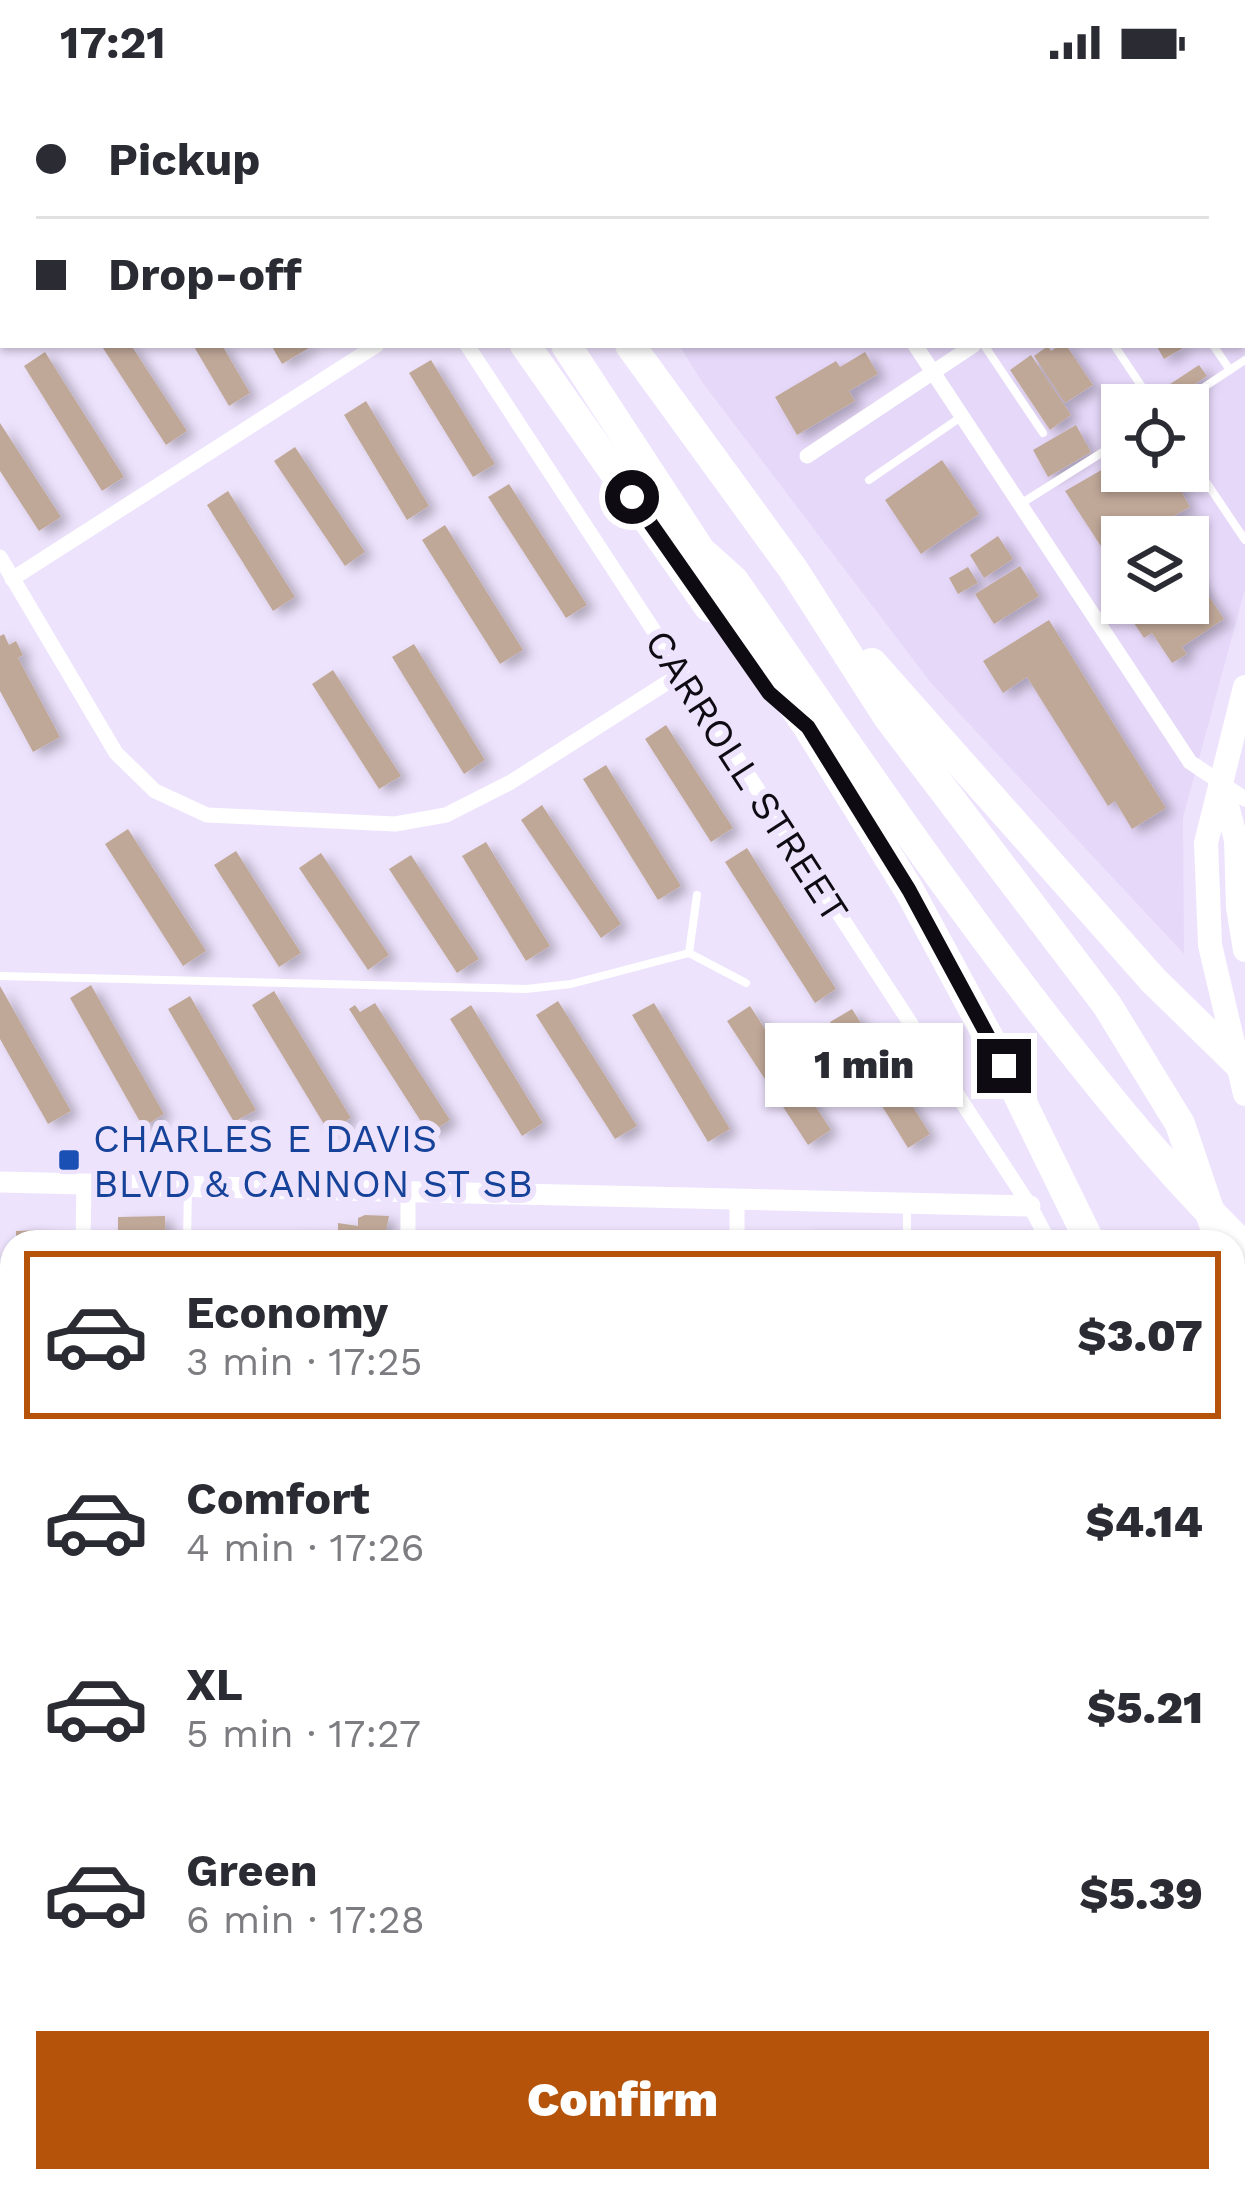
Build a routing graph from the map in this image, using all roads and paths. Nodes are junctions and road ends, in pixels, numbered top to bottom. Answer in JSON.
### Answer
{"nodes":[{"id":1,"x":372,"y":348,"type":"edge"},
{"id":2,"x":469,"y":348,"type":"edge"},
{"id":3,"x":527,"y":348,"type":"edge"},
{"id":4,"x":568,"y":348,"type":"edge"},
{"id":5,"x":632,"y":348,"type":"edge"},
{"id":6,"x":917,"y":348,"type":"edge"},
{"id":7,"x":969,"y":348,"type":"edge"},
{"id":8,"x":986,"y":348,"type":"edge"},
{"id":9,"x":1116,"y":348,"type":"edge"},
{"id":10,"x":1216,"y":348,"type":"edge"},
{"id":11,"x":1245,"y":360,"type":"edge"},
{"id":12,"x":1230,"y":370,"type":"junction"},
{"id":13,"x":932,"y":372,"type":"junction"},
{"id":14,"x":1140,"y":384,"type":"edge"},
{"id":15,"x":1209,"y":384,"type":"edge"},
{"id":16,"x":962,"y":417,"type":"junction"},
{"id":17,"x":1043,"y":434,"type":"dead end"},
{"id":18,"x":1101,"y":453,"type":"edge"},
{"id":19,"x":807,"y":456,"type":"dead end"},
{"id":20,"x":869,"y":480,"type":"dead end"},
{"id":21,"x":1209,"y":486,"type":"edge"},
{"id":22,"x":1020,"y":505,"type":"junction"},
{"id":23,"x":1245,"y":540,"type":"edge"},
{"id":24,"x":700,"y":550,"type":"junction"},
{"id":25,"x":0,"y":557,"type":"edge"},
{"id":26,"x":793,"y":569,"type":"junction"},
{"id":27,"x":6,"y":582,"type":"edge"},
{"id":28,"x":680,"y":675,"type":"junction"},
{"id":29,"x":1245,"y":687,"type":"edge"},
{"id":30,"x":808,"y":727,"type":"junction"},
{"id":31,"x":1222,"y":784,"type":"junction"},
{"id":32,"x":1245,"y":799,"type":"edge"},
{"id":33,"x":697,"y":896,"type":"dead end"},
{"id":34,"x":1245,"y":950,"type":"edge"},
{"id":35,"x":689,"y":953,"type":"junction"},
{"id":36,"x":0,"y":976,"type":"edge"},
{"id":37,"x":746,"y":983,"type":"dead end"},
{"id":38,"x":1245,"y":1070,"type":"edge"},
{"id":39,"x":1245,"y":1094,"type":"edge"},
{"id":40,"x":0,"y":1181,"type":"edge"},
{"id":41,"x":84,"y":1184,"type":"junction"},
{"id":42,"x":188,"y":1186,"type":"junction"},
{"id":43,"x":408,"y":1190,"type":"junction"},
{"id":44,"x":737,"y":1200,"type":"junction"},
{"id":45,"x":907,"y":1203,"type":"junction"},
{"id":46,"x":1030,"y":1206,"type":"junction"},
{"id":47,"x":83,"y":1230,"type":"edge"},
{"id":48,"x":187,"y":1230,"type":"edge"},
{"id":49,"x":408,"y":1230,"type":"edge"},
{"id":50,"x":737,"y":1230,"type":"edge"},
{"id":51,"x":907,"y":1230,"type":"edge"},
{"id":52,"x":1042,"y":1230,"type":"edge"},
{"id":53,"x":1084,"y":1230,"type":"edge"},
{"id":54,"x":1216,"y":1230,"type":"edge"},
{"id":55,"x":1229,"y":1230,"type":"edge"}],
"edges":[{"from":1,"to":27,"type":"street"},
{"from":2,"to":28,"type":"street","name":"CARROLL STREET"},
{"from":3,"to":30,"type":"highway"},
{"from":4,"to":24,"type":"highway"},
{"from":5,"to":26,"type":"highway"},
{"from":6,"to":13,"type":"street"},
{"from":7,"to":13,"type":"street"},
{"from":8,"to":17,"type":"lane"},
{"from":9,"to":14,"type":"lane"},
{"from":10,"to":12,"type":"lane"},
{"from":11,"to":12,"type":"lane"},
{"from":12,"to":15,"type":"lane"},
{"from":13,"to":16,"type":"street"},
{"from":13,"to":19,"type":"street"},
{"from":16,"to":20,"type":"lane"},
{"from":16,"to":22,"type":"street"},
{"from":18,"to":22,"type":"lane"},
{"from":21,"to":23,"type":"lane"},
{"from":22,"to":31,"type":"street"},
{"from":24,"to":30,"type":"highway"},
{"from":24,"to":55,"type":"highway"},
{"from":25,"to":27,"type":"street"},
{"from":26,"to":38,"type":"highway"},
{"from":26,"to":54,"type":"highway"},
{"from":27,"to":28,"type":"street"},
{"from":28,"to":46,"type":"street","name":"CARROLL STREET"},
{"from":29,"to":31,"type":"main road"},
{"from":30,"to":53,"type":"highway"},
{"from":31,"to":32,"type":"street"},
{"from":31,"to":34,"type":"main road"},
{"from":31,"to":39,"type":"main road"},
{"from":33,"to":35,"type":"lane"},
{"from":35,"to":36,"type":"lane"},
{"from":35,"to":37,"type":"lane"},
{"from":40,"to":41,"type":"street"},
{"from":41,"to":42,"type":"street"},
{"from":41,"to":47,"type":"street"},
{"from":42,"to":43,"type":"street"},
{"from":42,"to":48,"type":"lane"},
{"from":43,"to":44,"type":"street"},
{"from":43,"to":49,"type":"street"},
{"from":44,"to":45,"type":"street"},
{"from":44,"to":50,"type":"street"},
{"from":45,"to":46,"type":"street"},
{"from":45,"to":51,"type":"lane"},
{"from":46,"to":52,"type":"street","name":"CARROLL STREET"}]}
